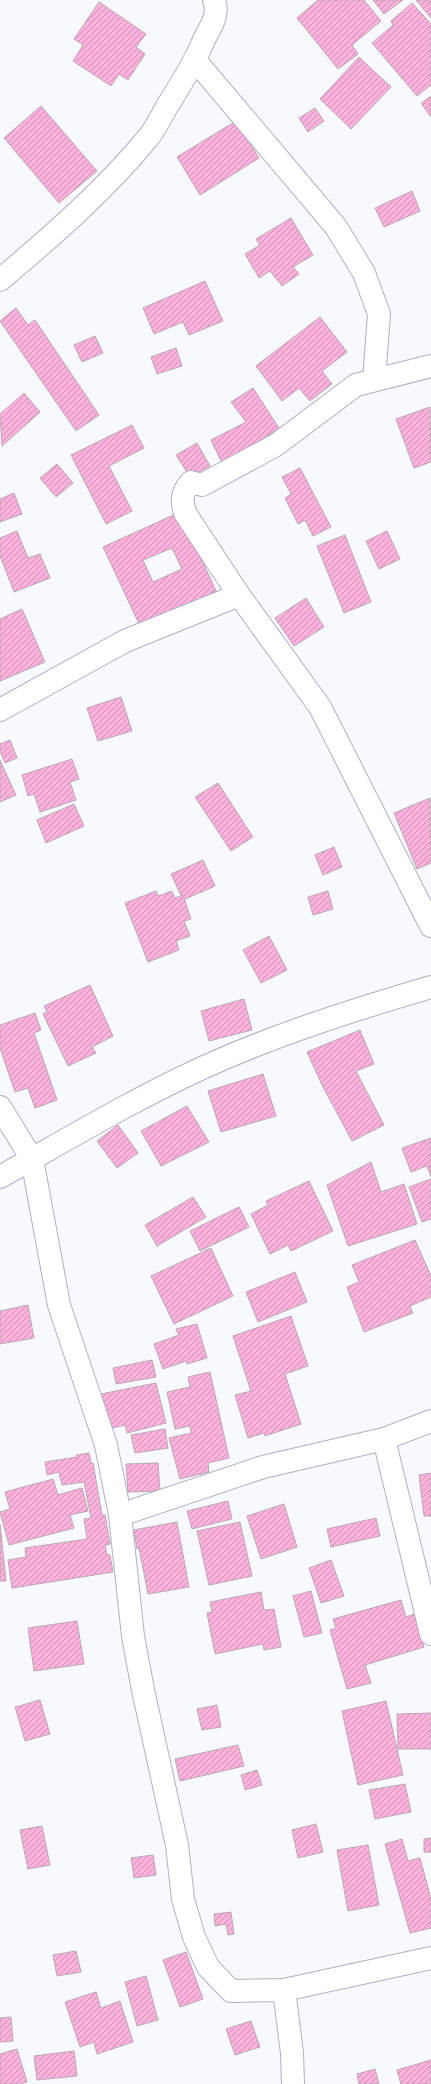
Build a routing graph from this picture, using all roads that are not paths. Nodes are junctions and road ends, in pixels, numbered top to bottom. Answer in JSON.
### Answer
{"nodes":[{"id":1,"x":214,"y":0,"type":"edge"},
{"id":2,"x":196,"y":60,"type":"junction"},
{"id":3,"x":0,"y":280,"type":"edge"},
{"id":4,"x":431,"y":366,"type":"edge"},
{"id":5,"x":374,"y":380,"type":"junction"},
{"id":6,"x":239,"y":595,"type":"junction"},
{"id":7,"x":0,"y":710,"type":"edge"},
{"id":8,"x":431,"y":926,"type":"edge"},
{"id":9,"x":431,"y":987,"type":"edge"},
{"id":10,"x":0,"y":1107,"type":"edge"},
{"id":11,"x":32,"y":1159,"type":"junction"},
{"id":12,"x":0,"y":1177,"type":"edge"},
{"id":13,"x":431,"y":1421,"type":"edge"},
{"id":14,"x":384,"y":1439,"type":"junction"},
{"id":15,"x":120,"y":1515,"type":"junction"},
{"id":16,"x":431,"y":1634,"type":"edge"},
{"id":17,"x":431,"y":1958,"type":"edge"},
{"id":18,"x":284,"y":1990,"type":"junction"},
{"id":19,"x":293,"y":2084,"type":"edge"}],
"edges":[{"from":1,"to":2,"type":"street"},
{"from":2,"to":3,"type":"street"},
{"from":2,"to":5,"type":"street"},
{"from":4,"to":5,"type":"street"},
{"from":5,"to":6,"type":"street"},
{"from":6,"to":7,"type":"street"},
{"from":6,"to":8,"type":"street"},
{"from":9,"to":11,"type":"street"},
{"from":10,"to":11,"type":"street"},
{"from":11,"to":12,"type":"street"},
{"from":11,"to":15,"type":"street"},
{"from":13,"to":14,"type":"street"},
{"from":14,"to":15,"type":"street"},
{"from":14,"to":16,"type":"street"},
{"from":15,"to":18,"type":"street"},
{"from":17,"to":18,"type":"street"},
{"from":18,"to":19,"type":"street"}]}
